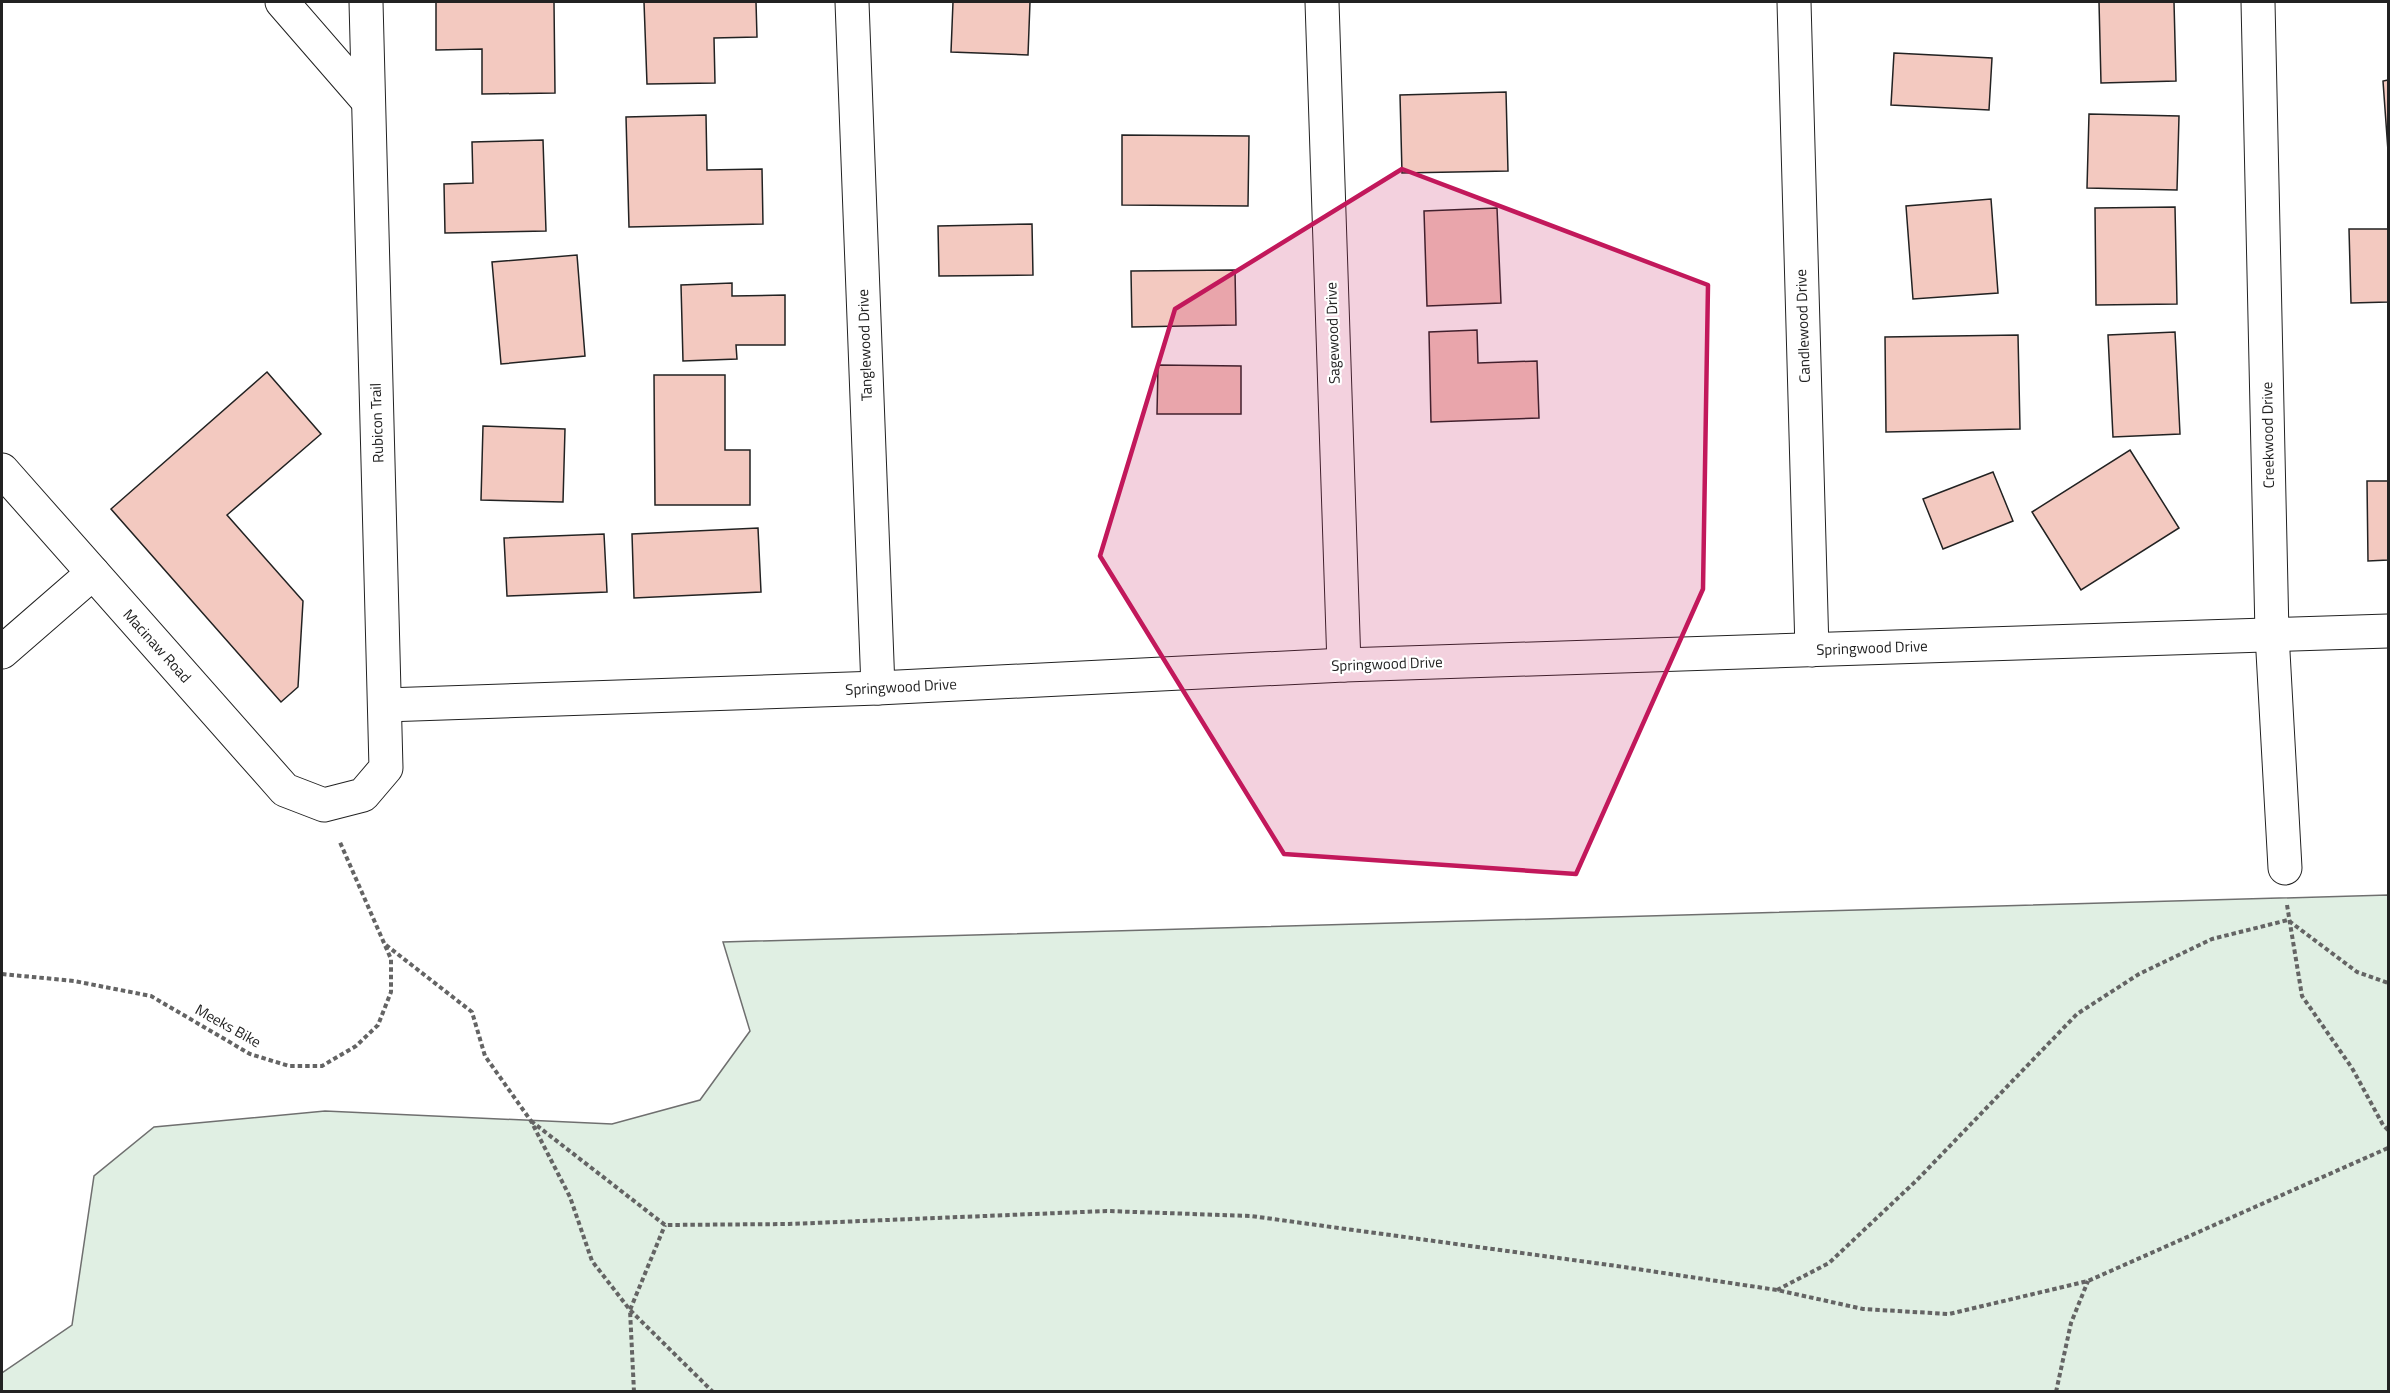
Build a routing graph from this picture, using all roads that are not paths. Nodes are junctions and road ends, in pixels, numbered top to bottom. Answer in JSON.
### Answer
{"nodes":[{"id":1,"x":282,"y":2,"type":"edge"},
{"id":2,"x":366,"y":2,"type":"edge"},
{"id":3,"x":852,"y":2,"type":"edge"},
{"id":4,"x":1322,"y":2,"type":"edge"},
{"id":5,"x":1794,"y":2,"type":"edge"},
{"id":6,"x":2258,"y":2,"type":"edge"},
{"id":7,"x":368,"y":102,"type":"junction"},
{"id":8,"x":2,"y":470,"type":"edge"},
{"id":9,"x":93,"y":573,"type":"junction"},
{"id":10,"x":2388,"y":631,"type":"edge"},
{"id":11,"x":2272,"y":634,"type":"junction"},
{"id":12,"x":1812,"y":650,"type":"junction"},
{"id":13,"x":2,"y":652,"type":"edge"},
{"id":14,"x":1344,"y":665,"type":"junction"},
{"id":15,"x":878,"y":688,"type":"junction"},
{"id":16,"x":385,"y":705,"type":"junction"},
{"id":17,"x":324,"y":805,"type":"joint"},
{"id":18,"x":2285,"y":868,"type":"dead end"}],
"edges":[{"from":1,"to":7,"type":"street"},
{"from":2,"to":7,"type":"street","name":"Rubicon Trail"},
{"from":3,"to":15,"type":"street","name":"Tanglewood Drive"},
{"from":4,"to":14,"type":"street","name":"Sagewood Drive"},
{"from":5,"to":12,"type":"street","name":"Candlewood Drive"},
{"from":6,"to":11,"type":"street","name":"Creekwood Drive"},
{"from":7,"to":16,"type":"street","name":"Rubicon Trail"},
{"from":8,"to":9,"type":"street","name":"Macinaw Road"},
{"from":9,"to":13,"type":"street"},
{"from":9,"to":17,"type":"street","name":"Macinaw Road"},
{"from":10,"to":11,"type":"street","name":"Springwood Drive"},
{"from":11,"to":12,"type":"street","name":"Springwood Drive"},
{"from":11,"to":18,"type":"street","name":"Creekwood Drive"},
{"from":12,"to":14,"type":"street","name":"Springwood Drive"},
{"from":14,"to":15,"type":"street","name":"Springwood Drive"},
{"from":15,"to":16,"type":"street","name":"Springwood Drive"},
{"from":16,"to":17,"type":"street","name":"Rubicon Trail"}]}
